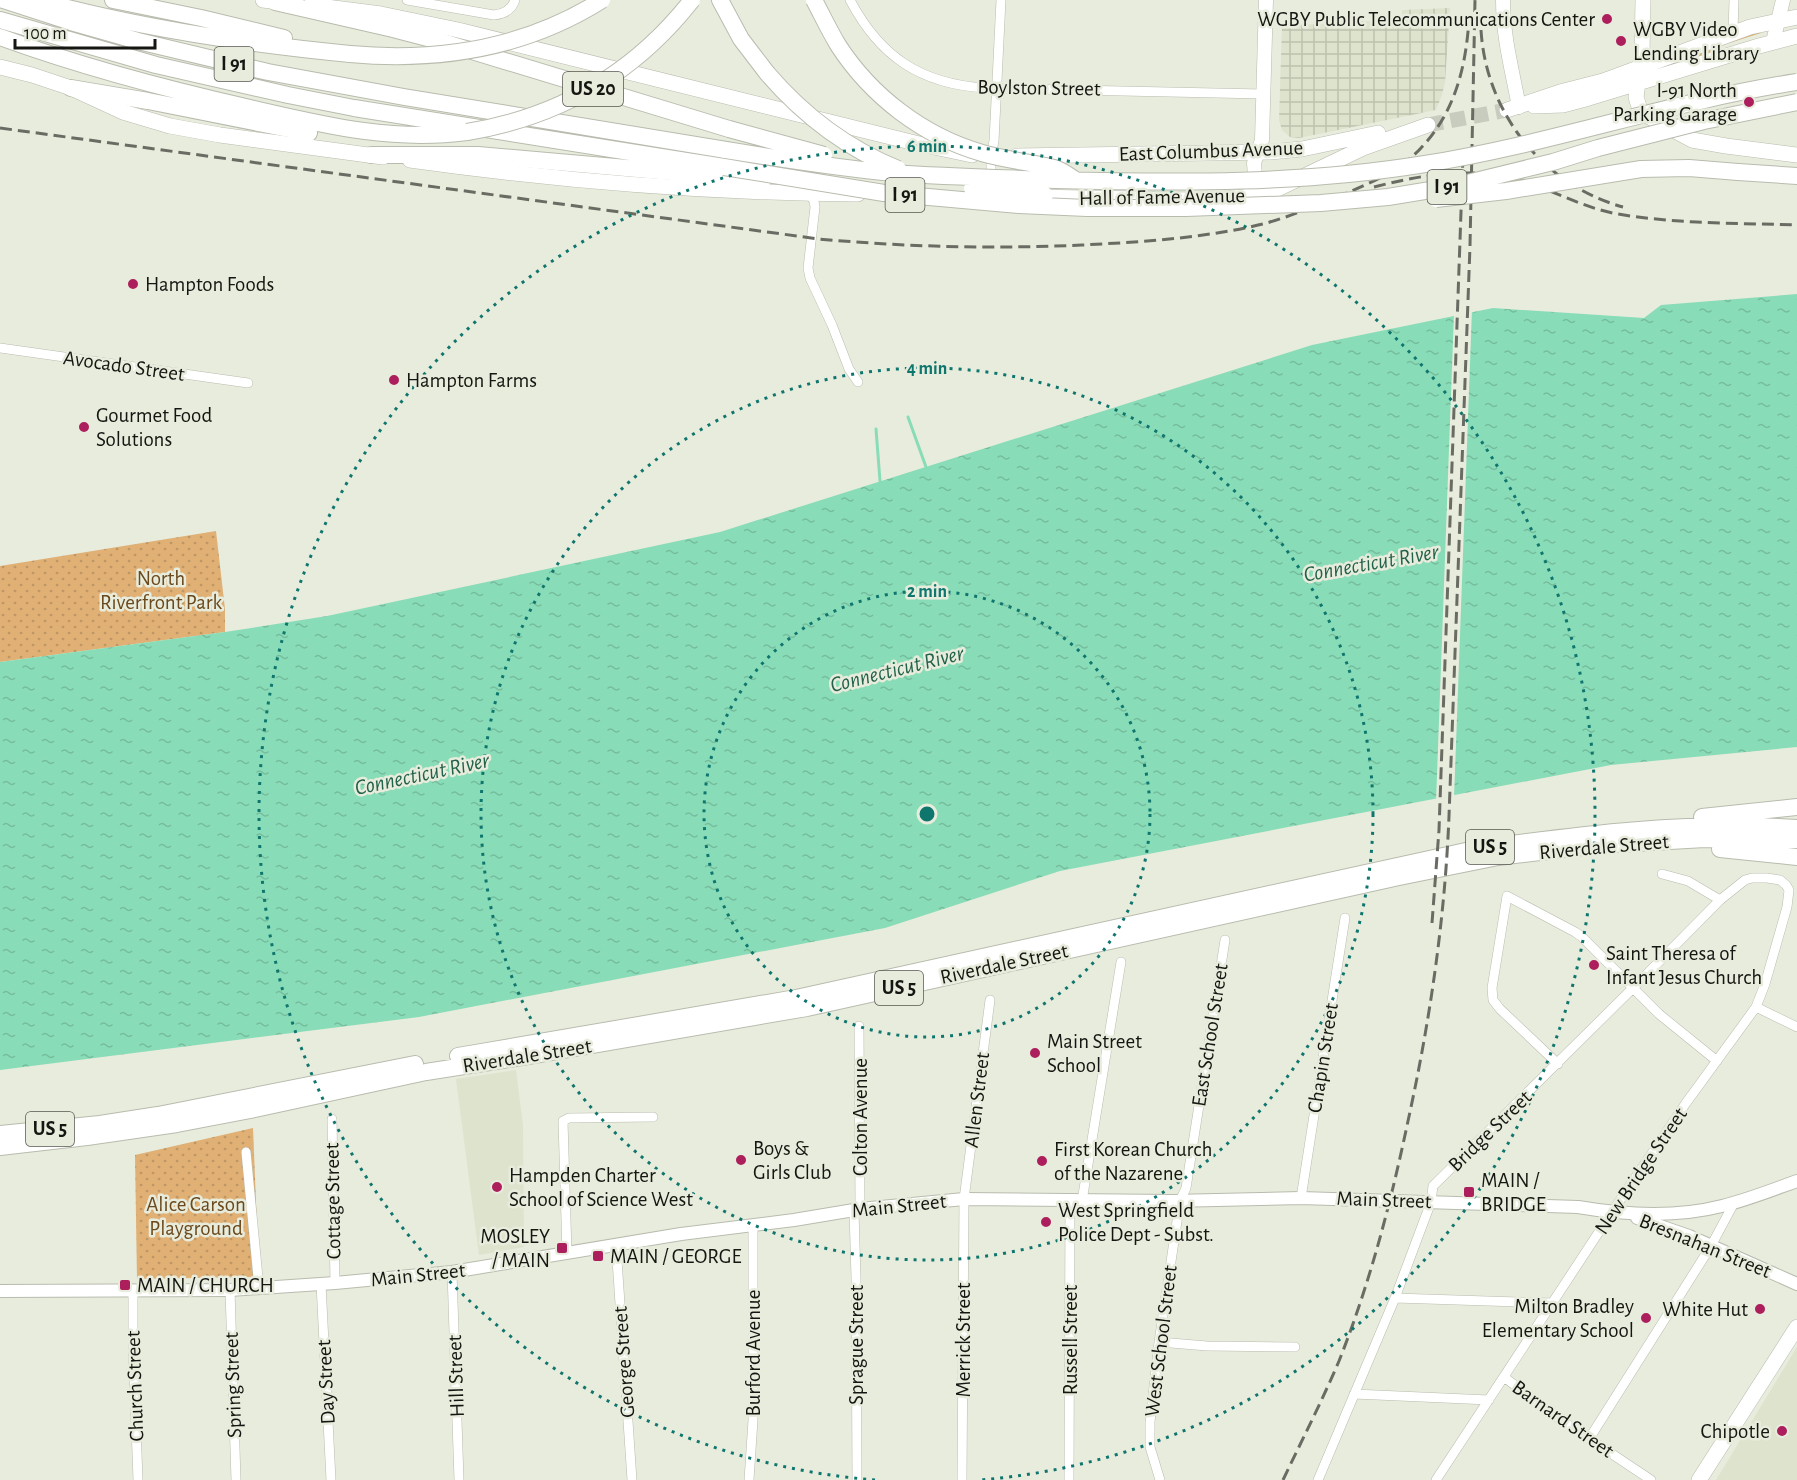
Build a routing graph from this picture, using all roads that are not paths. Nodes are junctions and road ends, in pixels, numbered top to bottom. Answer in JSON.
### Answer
{"nodes":[{"id":1,"x":3,"y":0,"type":"edge"},
{"id":2,"x":37,"y":0,"type":"edge"},
{"id":3,"x":113,"y":0,"type":"edge"},
{"id":4,"x":407,"y":0,"type":"edge"},
{"id":5,"x":602,"y":0,"type":"edge"},
{"id":6,"x":693,"y":0,"type":"edge"},
{"id":7,"x":720,"y":0,"type":"edge"},
{"id":8,"x":814,"y":0,"type":"edge"},
{"id":9,"x":850,"y":0,"type":"edge"},
{"id":10,"x":1001,"y":0,"type":"edge"},
{"id":11,"x":1266,"y":0,"type":"edge"},
{"id":12,"x":1503,"y":0,"type":"edge"},
{"id":13,"x":1643,"y":0,"type":"edge"},
{"id":14,"x":1734,"y":0,"type":"edge"},
{"id":15,"x":1783,"y":0,"type":"edge"},
{"id":16,"x":269,"y":1,"type":"edge"},
{"id":17,"x":513,"y":4,"type":"edge"},
{"id":18,"x":1797,"y":17,"type":"edge"},
{"id":19,"x":0,"y":20,"type":"edge"},
{"id":20,"x":1779,"y":20,"type":"junction"},
{"id":21,"x":1733,"y":32,"type":"junction"},
{"id":22,"x":1797,"y":36,"type":"edge"},
{"id":23,"x":0,"y":37,"type":"edge"},
{"id":24,"x":1773,"y":42,"type":"junction"},
{"id":25,"x":348,"y":53,"type":"junction"},
{"id":26,"x":0,"y":61,"type":"edge"},
{"id":27,"x":1641,"y":66,"type":"junction"},
{"id":28,"x":0,"y":67,"type":"edge"},
{"id":29,"x":32,"y":75,"type":"junction"},
{"id":30,"x":1797,"y":82,"type":"edge"},
{"id":31,"x":1638,"y":84,"type":"junction"},
{"id":32,"x":70,"y":88,"type":"junction"},
{"id":33,"x":997,"y":88,"type":"junction"},
{"id":34,"x":1263,"y":94,"type":"junction"},
{"id":35,"x":1797,"y":102,"type":"edge"},
{"id":36,"x":1513,"y":108,"type":"junction"},
{"id":37,"x":1428,"y":125,"type":"joint"},
{"id":38,"x":306,"y":127,"type":"junction"},
{"id":39,"x":1598,"y":148,"type":"junction"},
{"id":40,"x":1258,"y":152,"type":"junction"},
{"id":41,"x":1797,"y":154,"type":"edge"},
{"id":42,"x":372,"y":155,"type":"junction"},
{"id":43,"x":991,"y":156,"type":"junction"},
{"id":44,"x":1036,"y":156,"type":"junction"},
{"id":45,"x":723,"y":172,"type":"junction"},
{"id":46,"x":1797,"y":176,"type":"edge"},
{"id":47,"x":961,"y":177,"type":"junction"},
{"id":48,"x":1078,"y":181,"type":"junction"},
{"id":49,"x":813,"y":189,"type":"junction"},
{"id":50,"x":990,"y":195,"type":"junction"},
{"id":51,"x":1039,"y":197,"type":"junction"},
{"id":52,"x":1248,"y":197,"type":"junction"},
{"id":53,"x":1354,"y":200,"type":"junction"},
{"id":54,"x":0,"y":348,"type":"edge"},
{"id":55,"x":858,"y":382,"type":"dead end"},
{"id":56,"x":248,"y":383,"type":"dead end"},
{"id":57,"x":1797,"y":807,"type":"edge"},
{"id":58,"x":1797,"y":828,"type":"edge"},
{"id":59,"x":1625,"y":837,"type":"junction"},
{"id":60,"x":1797,"y":840,"type":"edge"},
{"id":61,"x":1797,"y":857,"type":"edge"},
{"id":62,"x":1662,"y":874,"type":"dead end"},
{"id":63,"x":1747,"y":879,"type":"joint"},
{"id":64,"x":1720,"y":900,"type":"junction"},
{"id":65,"x":1792,"y":909,"type":"edge"},
{"id":66,"x":1345,"y":918,"type":"dead end"},
{"id":67,"x":1225,"y":940,"type":"dead end"},
{"id":68,"x":1121,"y":962,"type":"dead end"},
{"id":69,"x":1634,"y":988,"type":"junction"},
{"id":70,"x":990,"y":1000,"type":"dead end"},
{"id":71,"x":1756,"y":1007,"type":"junction"},
{"id":72,"x":859,"y":1026,"type":"dead end"},
{"id":73,"x":1797,"y":1027,"type":"edge"},
{"id":74,"x":1717,"y":1061,"type":"junction"},
{"id":75,"x":1558,"y":1064,"type":"junction"},
{"id":76,"x":653,"y":1117,"type":"dead end"},
{"id":77,"x":332,"y":1119,"type":"dead end"},
{"id":78,"x":0,"y":1134,"type":"edge"},
{"id":79,"x":0,"y":1147,"type":"edge"},
{"id":80,"x":246,"y":1152,"type":"dead end"},
{"id":81,"x":1797,"y":1181,"type":"edge"},
{"id":82,"x":1301,"y":1198,"type":"junction"},
{"id":83,"x":964,"y":1199,"type":"junction"},
{"id":84,"x":1076,"y":1200,"type":"junction"},
{"id":85,"x":1180,"y":1201,"type":"junction"},
{"id":86,"x":1431,"y":1202,"type":"junction"},
{"id":87,"x":1734,"y":1203,"type":"junction"},
{"id":88,"x":857,"y":1210,"type":"junction"},
{"id":89,"x":1612,"y":1212,"type":"junction"},
{"id":90,"x":753,"y":1225,"type":"junction"},
{"id":91,"x":616,"y":1245,"type":"junction"},
{"id":92,"x":1711,"y":1246,"type":"junction"},
{"id":93,"x":567,"y":1253,"type":"junction"},
{"id":94,"x":452,"y":1272,"type":"junction"},
{"id":95,"x":335,"y":1283,"type":"junction"},
{"id":96,"x":321,"y":1284,"type":"junction"},
{"id":97,"x":1797,"y":1284,"type":"edge"},
{"id":98,"x":259,"y":1288,"type":"junction"},
{"id":99,"x":230,"y":1290,"type":"junction"},
{"id":100,"x":0,"y":1291,"type":"edge"},
{"id":101,"x":133,"y":1292,"type":"junction"},
{"id":102,"x":1395,"y":1298,"type":"junction"},
{"id":103,"x":1552,"y":1304,"type":"junction"},
{"id":104,"x":1797,"y":1327,"type":"edge"},
{"id":105,"x":1158,"y":1342,"type":"junction"},
{"id":106,"x":1295,"y":1347,"type":"dead end"},
{"id":107,"x":1504,"y":1377,"type":"junction"},
{"id":108,"x":1354,"y":1394,"type":"junction"},
{"id":109,"x":1489,"y":1400,"type":"junction"},
{"id":110,"x":1589,"y":1439,"type":"junction"},
{"id":111,"x":138,"y":1480,"type":"edge"},
{"id":112,"x":236,"y":1480,"type":"edge"},
{"id":113,"x":331,"y":1480,"type":"edge"},
{"id":114,"x":459,"y":1480,"type":"edge"},
{"id":115,"x":632,"y":1480,"type":"edge"},
{"id":116,"x":749,"y":1480,"type":"edge"},
{"id":117,"x":857,"y":1480,"type":"edge"},
{"id":118,"x":962,"y":1480,"type":"edge"},
{"id":119,"x":1069,"y":1480,"type":"edge"},
{"id":120,"x":1160,"y":1480,"type":"edge"},
{"id":121,"x":1318,"y":1480,"type":"edge"},
{"id":122,"x":1436,"y":1480,"type":"edge"},
{"id":123,"x":1651,"y":1480,"type":"edge"},
{"id":124,"x":1699,"y":1480,"type":"edge"}],
"edges":[{"from":1,"to":47,"type":"highway","number":"I 91","bridge":true},
{"from":2,"to":25,"type":"highway"},
{"from":3,"to":25,"type":"highway"},
{"from":4,"to":17,"type":"street"},
{"from":5,"to":25,"type":"highway","bridge":true},
{"from":6,"to":38,"type":"highway","number":"US 20","bridge":true},
{"from":7,"to":39,"type":"highway","bridge":true},
{"from":8,"to":48,"type":"highway","bridge":true},
{"from":9,"to":33,"type":"street","name":"Boylston Street"},
{"from":10,"to":33,"type":"street"},
{"from":11,"to":34,"type":"main road"},
{"from":12,"to":36,"type":"main road"},
{"from":13,"to":27,"type":"main road"},
{"from":14,"to":21,"type":"street"},
{"from":15,"to":20,"type":"main road"},
{"from":16,"to":43,"type":"main road","name":"East Columbus Avenue"},
{"from":16,"to":47,"type":"highway","bridge":true},
{"from":18,"to":20,"type":"main road"},
{"from":19,"to":45,"type":"highway","number":"I 91"},
{"from":20,"to":21,"type":"main road"},
{"from":20,"to":24,"type":"main road"},
{"from":21,"to":27,"type":"main road"},
{"from":22,"to":24,"type":"main road"},
{"from":23,"to":38,"type":"highway"},
{"from":24,"to":31,"type":"main road"},
{"from":26,"to":29,"type":"main road"},
{"from":27,"to":31,"type":"main road"},
{"from":27,"to":36,"type":"main road"},
{"from":28,"to":29,"type":"main road","number":"US 20"},
{"from":29,"to":32,"type":"main road","number":"US 20"},
{"from":30,"to":48,"type":"highway","number":"I 91","bridge":true},
{"from":31,"to":36,"type":"main road"},
{"from":31,"to":41,"type":"main road"},
{"from":32,"to":38,"type":"highway","number":"US 20"},
{"from":32,"to":42,"type":"main road","name":"Hall of Fame Avenue"},
{"from":33,"to":34,"type":"street","name":"Boylston Street"},
{"from":33,"to":43,"type":"street"},
{"from":34,"to":40,"type":"main road"},
{"from":35,"to":39,"type":"highway","number":"I 91","bridge":true},
{"from":37,"to":40,"type":"main road","name":"East Columbus Avenue"},
{"from":37,"to":52,"type":"main road","name":"Hall of Fame Avenue"},
{"from":39,"to":53,"type":"highway","number":"I 91","bridge":true},
{"from":40,"to":44,"type":"main road","name":"East Columbus Avenue"},
{"from":40,"to":52,"type":"main road"},
{"from":42,"to":45,"type":"highway"},
{"from":42,"to":49,"type":"main road","name":"Hall of Fame Avenue"},
{"from":43,"to":44,"type":"main road","name":"East Columbus Avenue"},
{"from":43,"to":50,"type":"street"},
{"from":44,"to":51,"type":"main road"},
{"from":45,"to":49,"type":"highway","number":"I 91","bridge":true},
{"from":46,"to":53,"type":"highway","bridge":true},
{"from":47,"to":48,"type":"highway","number":"I 91","bridge":true},
{"from":49,"to":50,"type":"main road","name":"Hall of Fame Avenue"},
{"from":49,"to":53,"type":"highway","number":"I 91","bridge":true},
{"from":49,"to":55,"type":"street"},
{"from":50,"to":51,"type":"main road","name":"Hall of Fame Avenue"},
{"from":51,"to":52,"type":"main road","name":"Hall of Fame Avenue"},
{"from":54,"to":56,"type":"street","name":"Avocado Street"},
{"from":57,"to":59,"type":"highway"},
{"from":58,"to":59,"type":"highway","name":"Riverdale Street","number":"US 5"},
{"from":59,"to":60,"type":"highway","name":"Riverdale Street","number":"US 5"},
{"from":59,"to":61,"type":"highway"},
{"from":59,"to":78,"type":"highway","name":"Riverdale Street","number":"US 5"},
{"from":59,"to":79,"type":"highway","name":"Riverdale Street","number":"US 5"},
{"from":62,"to":64,"type":"street"},
{"from":63,"to":64,"type":"street","name":"Bridge Street"},
{"from":63,"to":65,"type":"street","name":"New Bridge Street"},
{"from":64,"to":69,"type":"street","name":"Bridge Street"},
{"from":65,"to":71,"type":"street","name":"New Bridge Street"},
{"from":66,"to":82,"type":"street","name":"Chapin Street"},
{"from":67,"to":85,"type":"street","name":"East School Street"},
{"from":68,"to":84,"type":"street","name":"Russell Street"},
{"from":69,"to":74,"type":"street"},
{"from":69,"to":75,"type":"street","name":"Bridge Street"},
{"from":69,"to":75,"type":"street"},
{"from":70,"to":83,"type":"street","name":"Allen Street"},
{"from":71,"to":73,"type":"street"},
{"from":71,"to":74,"type":"street","name":"New Bridge Street"},
{"from":72,"to":88,"type":"street","name":"Colton Avenue"},
{"from":74,"to":89,"type":"street","name":"New Bridge Street"},
{"from":75,"to":86,"type":"street","name":"Bridge Street"},
{"from":76,"to":93,"type":"street"},
{"from":77,"to":95,"type":"street","name":"Cottage Street"},
{"from":80,"to":98,"type":"street"},
{"from":81,"to":87,"type":"street","name":"Main Street"},
{"from":82,"to":85,"type":"street","name":"Main Street"},
{"from":82,"to":86,"type":"street","name":"Main Street"},
{"from":83,"to":84,"type":"street","name":"Main Street"},
{"from":83,"to":88,"type":"street","name":"Main Street"},
{"from":83,"to":118,"type":"street","name":"Merrick Street"},
{"from":84,"to":85,"type":"street","name":"Main Street"},
{"from":84,"to":119,"type":"street","name":"Russell Street"},
{"from":85,"to":105,"type":"street","name":"West School Street"},
{"from":86,"to":89,"type":"street","name":"Main Street"},
{"from":86,"to":102,"type":"street","name":"Bridge Street"},
{"from":87,"to":89,"type":"street","name":"Main Street"},
{"from":87,"to":92,"type":"street"},
{"from":88,"to":90,"type":"street","name":"Main Street"},
{"from":88,"to":117,"type":"street","name":"Sprague Street"},
{"from":89,"to":92,"type":"street","name":"Bresnahan Street"},
{"from":89,"to":103,"type":"street","name":"New Bridge Street"},
{"from":90,"to":91,"type":"street","name":"Main Street"},
{"from":90,"to":116,"type":"street","name":"Burford Avenue"},
{"from":91,"to":93,"type":"street","name":"Main Street"},
{"from":91,"to":115,"type":"street","name":"George Street"},
{"from":92,"to":97,"type":"street","name":"Bresnahan Street"},
{"from":92,"to":110,"type":"street"},
{"from":93,"to":94,"type":"street","name":"Main Street"},
{"from":94,"to":95,"type":"street","name":"Main Street"},
{"from":94,"to":114,"type":"street","name":"Hill Street"},
{"from":95,"to":96,"type":"street","name":"Main Street"},
{"from":96,"to":98,"type":"street","name":"Main Street"},
{"from":96,"to":113,"type":"street","name":"Day Street"},
{"from":98,"to":99,"type":"street","name":"Main Street"},
{"from":99,"to":101,"type":"street","name":"Main Street"},
{"from":99,"to":112,"type":"street","name":"Spring Street"},
{"from":100,"to":101,"type":"street","name":"Main Street"},
{"from":101,"to":111,"type":"street","name":"Church Street"},
{"from":102,"to":103,"type":"street"},
{"from":102,"to":108,"type":"street","name":"Bridge Street"},
{"from":103,"to":107,"type":"street","name":"New Bridge Street"},
{"from":104,"to":124,"type":"main road"},
{"from":105,"to":106,"type":"street"},
{"from":105,"to":120,"type":"street","name":"West School Street"},
{"from":107,"to":109,"type":"street","name":"New Bridge Street"},
{"from":107,"to":110,"type":"street","name":"Barnard Street"},
{"from":108,"to":109,"type":"street"},
{"from":108,"to":121,"type":"street","name":"Bridge Street"},
{"from":109,"to":122,"type":"street","name":"New Bridge Street"},
{"from":110,"to":123,"type":"street","name":"Barnard Street"}]}
